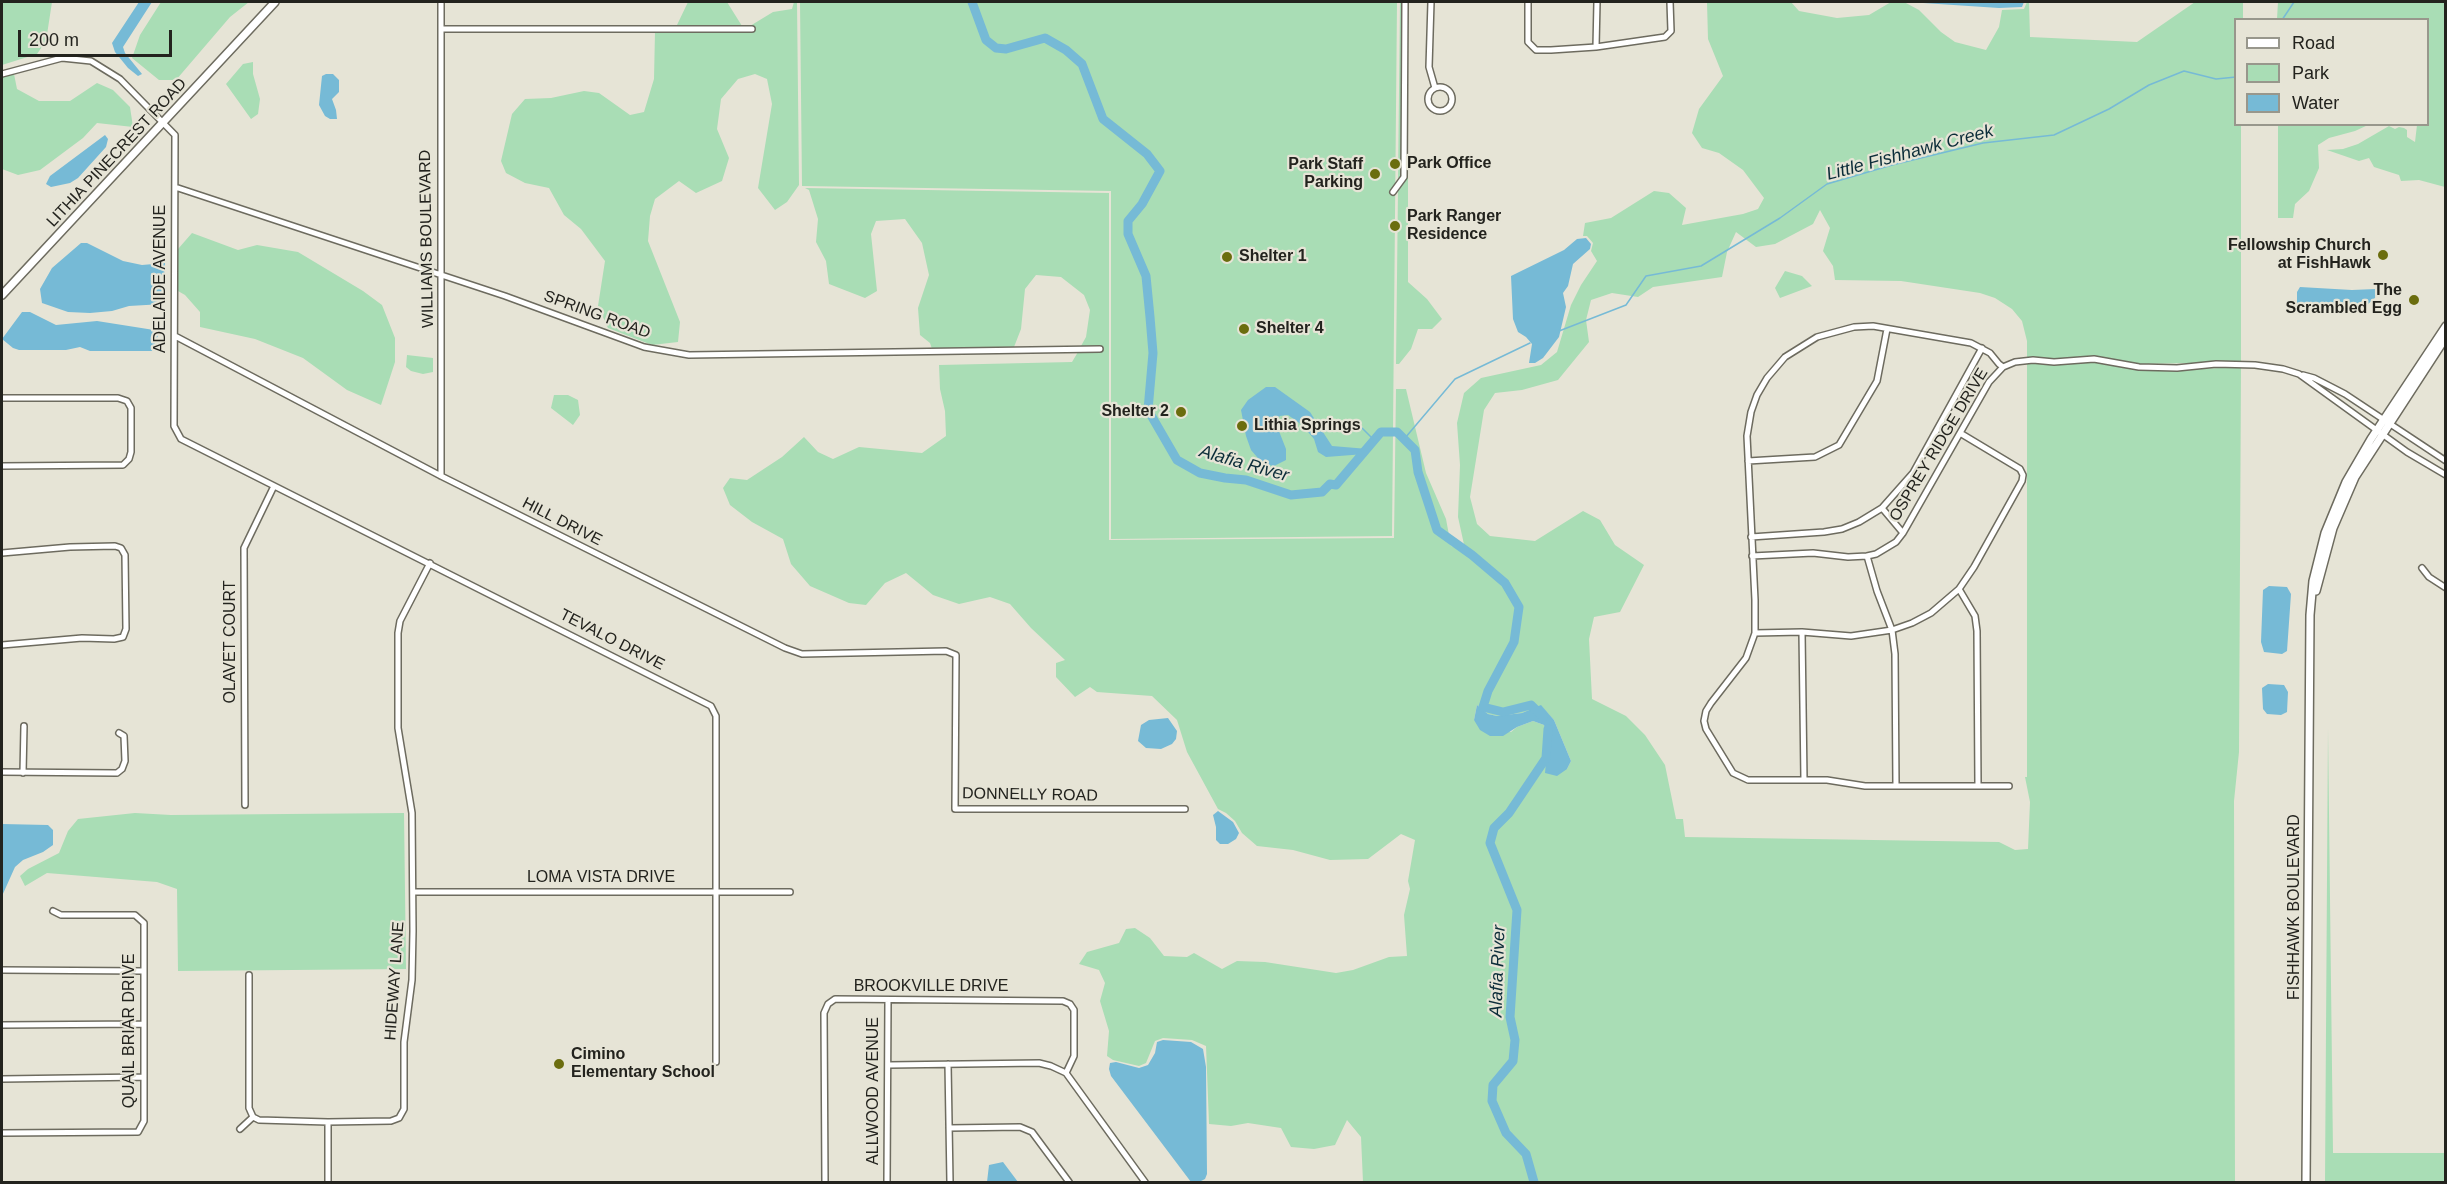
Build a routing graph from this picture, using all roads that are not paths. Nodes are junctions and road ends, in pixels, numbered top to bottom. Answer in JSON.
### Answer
{"nodes":[{"id":1,"x":275,"y":2,"type":"edge"},
{"id":2,"x":441,"y":2,"type":"edge"},
{"id":3,"x":1405,"y":2,"type":"edge"},
{"id":4,"x":1431,"y":2,"type":"edge"},
{"id":5,"x":1528,"y":2,"type":"edge"},
{"id":6,"x":1597,"y":2,"type":"edge"},
{"id":7,"x":1670,"y":2,"type":"edge"},
{"id":8,"x":441,"y":29,"type":"junction"},
{"id":9,"x":752,"y":29,"type":"dead end"},
{"id":10,"x":1596,"y":47,"type":"junction"},
{"id":11,"x":2,"y":74,"type":"edge"},
{"id":12,"x":1435,"y":88,"type":"junction"},
{"id":13,"x":164,"y":123,"type":"junction"},
{"id":14,"x":175,"y":187,"type":"junction"},
{"id":15,"x":1393,"y":192,"type":"dead end"},
{"id":16,"x":442,"y":275,"type":"junction"},
{"id":17,"x":2,"y":295,"type":"edge"},
{"id":18,"x":2445,"y":326,"type":"edge"},
{"id":19,"x":1887,"y":329,"type":"junction"},
{"id":20,"x":175,"y":336,"type":"junction"},
{"id":21,"x":2445,"y":337,"type":"edge"},
{"id":22,"x":1982,"y":348,"type":"junction"},
{"id":23,"x":1100,"y":349,"type":"dead end"},
{"id":24,"x":2003,"y":367,"type":"junction"},
{"id":25,"x":2299,"y":374,"type":"junction"},
{"id":26,"x":2,"y":398,"type":"edge"},
{"id":27,"x":2387,"y":420,"type":"junction"},
{"id":28,"x":2379,"y":432,"type":"junction"},
{"id":29,"x":1960,"y":434,"type":"junction"},
{"id":30,"x":181,"y":439,"type":"joint"},
{"id":31,"x":1748,"y":461,"type":"junction"},
{"id":32,"x":2445,"y":462,"type":"edge"},
{"id":33,"x":2,"y":466,"type":"edge"},
{"id":34,"x":2445,"y":475,"type":"edge"},
{"id":35,"x":441,"y":476,"type":"junction"},
{"id":36,"x":274,"y":486,"type":"junction"},
{"id":37,"x":1882,"y":508,"type":"junction"},
{"id":38,"x":1903,"y":532,"type":"junction"},
{"id":39,"x":1751,"y":537,"type":"junction"},
{"id":40,"x":2,"y":553,"type":"edge"},
{"id":41,"x":1752,"y":556,"type":"junction"},
{"id":42,"x":1867,"y":556,"type":"junction"},
{"id":43,"x":430,"y":563,"type":"junction"},
{"id":44,"x":2422,"y":568,"type":"dead end"},
{"id":45,"x":2445,"y":588,"type":"edge"},
{"id":46,"x":1959,"y":589,"type":"junction"},
{"id":47,"x":1892,"y":630,"type":"junction"},
{"id":48,"x":1802,"y":632,"type":"junction"},
{"id":49,"x":1755,"y":633,"type":"junction"},
{"id":50,"x":2,"y":645,"type":"edge"},
{"id":51,"x":956,"y":656,"type":"joint"},
{"id":52,"x":24,"y":726,"type":"dead end"},
{"id":53,"x":120,"y":733,"type":"dead end"},
{"id":54,"x":2,"y":772,"type":"edge"},
{"id":55,"x":24,"y":773,"type":"junction"},
{"id":56,"x":1804,"y":780,"type":"junction"},
{"id":57,"x":1896,"y":786,"type":"junction"},
{"id":58,"x":1978,"y":786,"type":"junction"},
{"id":59,"x":2009,"y":786,"type":"dead end"},
{"id":60,"x":245,"y":806,"type":"dead end"},
{"id":61,"x":1185,"y":809,"type":"dead end"},
{"id":62,"x":717,"y":891,"type":"junction"},
{"id":63,"x":413,"y":892,"type":"junction"},
{"id":64,"x":790,"y":892,"type":"dead end"},
{"id":65,"x":53,"y":911,"type":"dead end"},
{"id":66,"x":2,"y":970,"type":"edge"},
{"id":67,"x":144,"y":970,"type":"junction"},
{"id":68,"x":249,"y":975,"type":"dead end"},
{"id":69,"x":888,"y":1000,"type":"junction"},
{"id":70,"x":144,"y":1024,"type":"junction"},
{"id":71,"x":2,"y":1025,"type":"edge"},
{"id":72,"x":716,"y":1062,"type":"dead end"},
{"id":73,"x":948,"y":1064,"type":"junction"},
{"id":74,"x":889,"y":1065,"type":"junction"},
{"id":75,"x":1066,"y":1073,"type":"junction"},
{"id":76,"x":144,"y":1077,"type":"junction"},
{"id":77,"x":2,"y":1079,"type":"edge"},
{"id":78,"x":253,"y":1117,"type":"junction"},
{"id":79,"x":328,"y":1122,"type":"junction"},
{"id":80,"x":949,"y":1128,"type":"junction"},
{"id":81,"x":240,"y":1129,"type":"dead end"},
{"id":82,"x":2,"y":1133,"type":"edge"},
{"id":83,"x":328,"y":1182,"type":"edge"},
{"id":84,"x":825,"y":1182,"type":"edge"},
{"id":85,"x":887,"y":1182,"type":"edge"},
{"id":86,"x":950,"y":1182,"type":"edge"},
{"id":87,"x":1069,"y":1182,"type":"edge"},
{"id":88,"x":1145,"y":1182,"type":"edge"},
{"id":89,"x":2306,"y":1182,"type":"edge"}],
"edges":[{"from":1,"to":13,"type":"main road","name":"LITHIA PINECREST ROAD"},
{"from":2,"to":8,"type":"street","name":"WILLIAMS BOULEVARD"},
{"from":3,"to":15,"type":"street"},
{"from":4,"to":12,"type":"street"},
{"from":5,"to":10,"type":"street"},
{"from":6,"to":10,"type":"street"},
{"from":7,"to":10,"type":"street"},
{"from":8,"to":9,"type":"street"},
{"from":8,"to":16,"type":"street","name":"WILLIAMS BOULEVARD"},
{"from":11,"to":13,"type":"street"},
{"from":12,"to":12,"type":"street"},
{"from":13,"to":14,"type":"street","name":"ADELAIDE AVENUE"},
{"from":13,"to":17,"type":"main road","name":"LITHIA PINECREST ROAD"},
{"from":14,"to":16,"type":"street","name":"SPRING ROAD"},
{"from":14,"to":20,"type":"street","name":"ADELAIDE AVENUE"},
{"from":16,"to":23,"type":"street","name":"SPRING ROAD"},
{"from":16,"to":35,"type":"street","name":"WILLIAMS BOULEVARD"},
{"from":18,"to":27,"type":"main road","name":"FISHHAWK BOULEVARD"},
{"from":19,"to":22,"type":"street"},
{"from":19,"to":31,"type":"street"},
{"from":19,"to":31,"type":"street"},
{"from":20,"to":30,"type":"street","name":"ADELAIDE AVENUE"},
{"from":20,"to":35,"type":"street","name":"HILL DRIVE"},
{"from":21,"to":27,"type":"main road","name":"FISHHAWK BOULEVARD"},
{"from":22,"to":24,"type":"street"},
{"from":22,"to":37,"type":"street"},
{"from":24,"to":25,"type":"street","name":"OSPREY RIDGE DRIVE"},
{"from":24,"to":29,"type":"street","name":"OSPREY RIDGE DRIVE"},
{"from":25,"to":27,"type":"street"},
{"from":25,"to":28,"type":"street","name":"OSPREY RIDGE DRIVE"},
{"from":26,"to":33,"type":"street"},
{"from":27,"to":28,"type":"main road","name":"FISHHAWK BOULEVARD"},
{"from":27,"to":32,"type":"street"},
{"from":28,"to":34,"type":"street","name":"OSPREY RIDGE DRIVE"},
{"from":28,"to":89,"type":"main road","name":"FISHHAWK BOULEVARD"},
{"from":29,"to":38,"type":"street","name":"OSPREY RIDGE DRIVE"},
{"from":29,"to":46,"type":"street"},
{"from":30,"to":36,"type":"street","name":"TEVALO DRIVE"},
{"from":31,"to":39,"type":"street"},
{"from":35,"to":51,"type":"street","name":"HILL DRIVE"},
{"from":36,"to":43,"type":"street","name":"TEVALO DRIVE"},
{"from":36,"to":60,"type":"street","name":"OLAVET COURT"},
{"from":37,"to":38,"type":"street"},
{"from":37,"to":39,"type":"street"},
{"from":38,"to":42,"type":"street","name":"OSPREY RIDGE DRIVE"},
{"from":39,"to":41,"type":"street"},
{"from":40,"to":50,"type":"street"},
{"from":41,"to":42,"type":"street","name":"OSPREY RIDGE DRIVE"},
{"from":41,"to":49,"type":"street"},
{"from":42,"to":47,"type":"street"},
{"from":43,"to":62,"type":"street","name":"TEVALO DRIVE"},
{"from":43,"to":63,"type":"street","name":"HIDEWAY LANE"},
{"from":44,"to":45,"type":"street"},
{"from":46,"to":47,"type":"street"},
{"from":46,"to":58,"type":"street"},
{"from":47,"to":48,"type":"street"},
{"from":47,"to":57,"type":"street"},
{"from":48,"to":49,"type":"street"},
{"from":48,"to":56,"type":"street"},
{"from":49,"to":56,"type":"street"},
{"from":51,"to":61,"type":"street","name":"DONNELLY ROAD"},
{"from":52,"to":55,"type":"street"},
{"from":53,"to":55,"type":"street"},
{"from":54,"to":55,"type":"street"},
{"from":56,"to":57,"type":"street"},
{"from":57,"to":58,"type":"street"},
{"from":58,"to":59,"type":"street"},
{"from":62,"to":63,"type":"street","name":"LOMA VISTA DRIVE"},
{"from":62,"to":64,"type":"street","name":"LOMA VISTA DRIVE"},
{"from":62,"to":72,"type":"street","name":"TEVALO DRIVE"},
{"from":63,"to":79,"type":"street","name":"HIDEWAY LANE"},
{"from":65,"to":67,"type":"street","name":"QUAIL BRIAR DRIVE"},
{"from":66,"to":67,"type":"street"},
{"from":67,"to":70,"type":"street","name":"QUAIL BRIAR DRIVE"},
{"from":68,"to":78,"type":"street"},
{"from":69,"to":74,"type":"street","name":"ALLWOOD AVENUE"},
{"from":69,"to":75,"type":"street","name":"BROOKVILLE DRIVE"},
{"from":69,"to":84,"type":"street","name":"BROOKVILLE DRIVE"},
{"from":70,"to":71,"type":"street"},
{"from":70,"to":76,"type":"street","name":"QUAIL BRIAR DRIVE"},
{"from":73,"to":74,"type":"street"},
{"from":73,"to":75,"type":"street"},
{"from":73,"to":80,"type":"street"},
{"from":74,"to":85,"type":"street","name":"ALLWOOD AVENUE"},
{"from":75,"to":88,"type":"street"},
{"from":76,"to":77,"type":"street"},
{"from":76,"to":82,"type":"street","name":"QUAIL BRIAR DRIVE"},
{"from":78,"to":79,"type":"street","name":"HIDEWAY LANE"},
{"from":78,"to":81,"type":"street"},
{"from":79,"to":83,"type":"street"},
{"from":80,"to":86,"type":"street"},
{"from":80,"to":87,"type":"street"}]}
